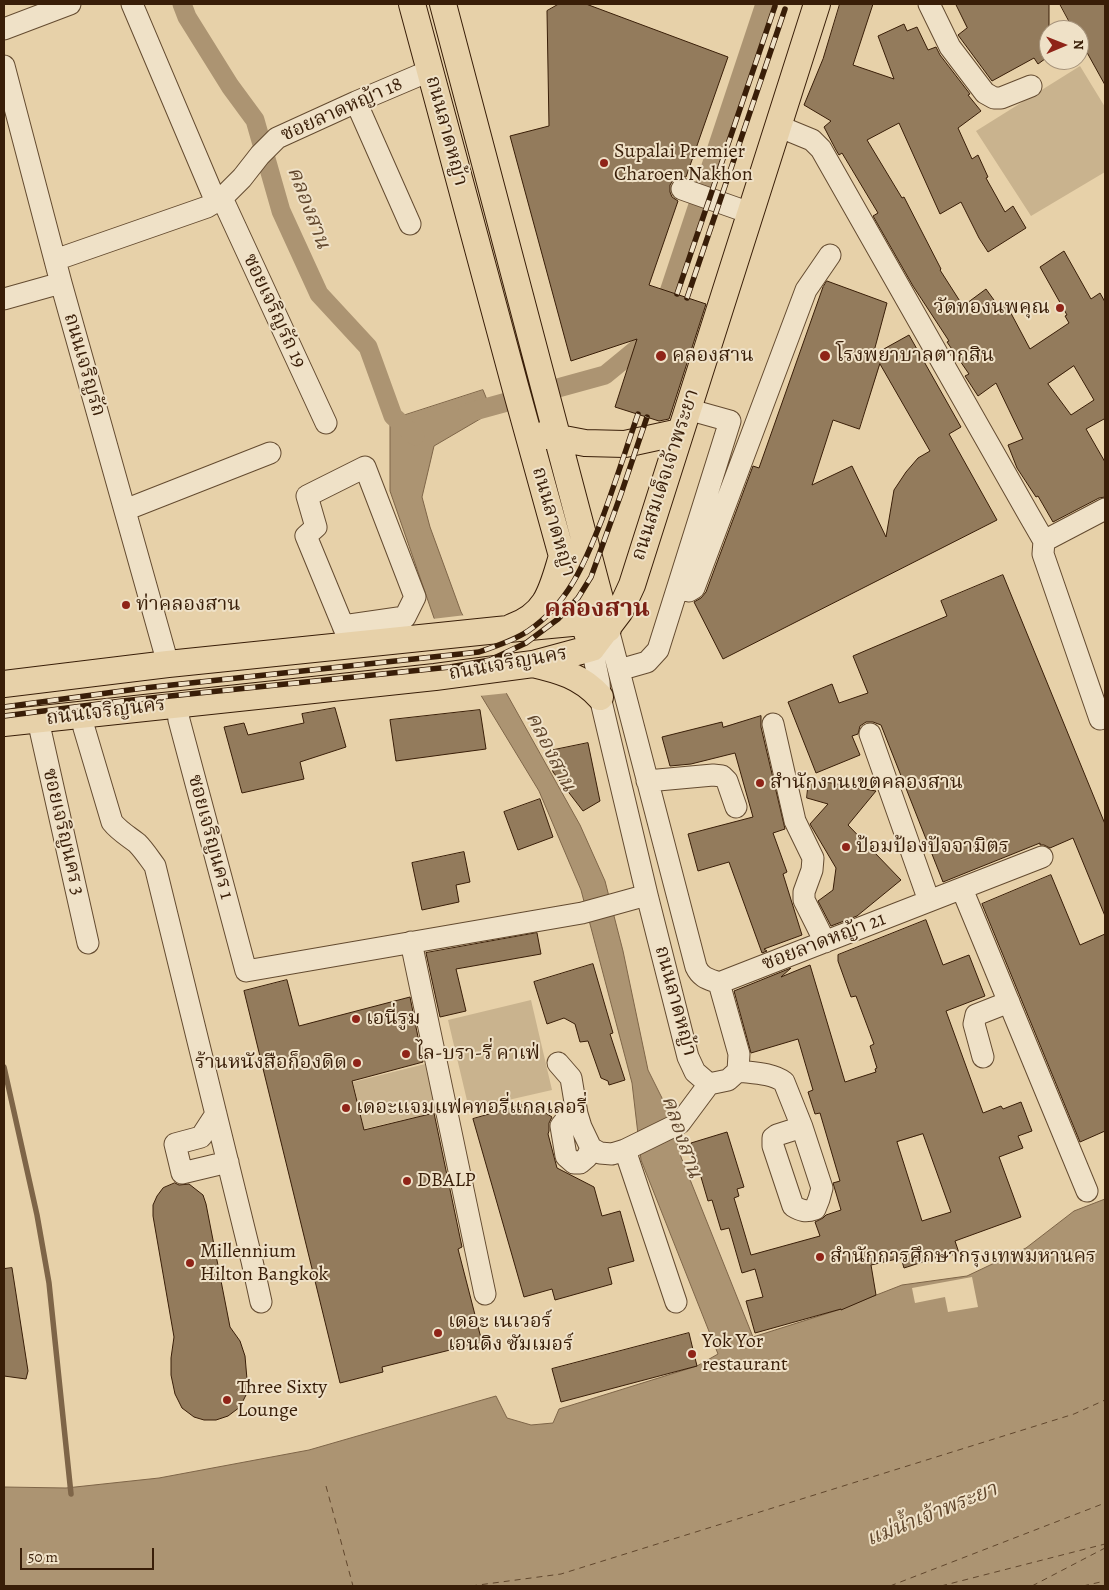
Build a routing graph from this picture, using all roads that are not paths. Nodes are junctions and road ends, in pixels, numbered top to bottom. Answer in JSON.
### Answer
{"nodes":[{"id":1,"x":70,"y":4,"type":"edge"},
{"id":2,"x":132,"y":4,"type":"edge"},
{"id":3,"x":412,"y":4,"type":"edge"},
{"id":4,"x":443,"y":4,"type":"edge"},
{"id":5,"x":817,"y":4,"type":"edge"},
{"id":6,"x":929,"y":4,"type":"edge"},
{"id":7,"x":4,"y":29,"type":"edge"},
{"id":8,"x":4,"y":66,"type":"edge"},
{"id":9,"x":429,"y":71,"type":"junction"},
{"id":10,"x":1031,"y":86,"type":"dead end"},
{"id":11,"x":356,"y":102,"type":"junction"},
{"id":12,"x":778,"y":126,"type":"junction"},
{"id":13,"x":682,"y":189,"type":"dead end"},
{"id":14,"x":219,"y":200,"type":"junction"},
{"id":15,"x":750,"y":213,"type":"junction"},
{"id":16,"x":410,"y":224,"type":"dead end"},
{"id":17,"x":830,"y":255,"type":"dead end"},
{"id":18,"x":55,"y":260,"type":"junction"},
{"id":19,"x":61,"y":283,"type":"junction"},
{"id":20,"x":4,"y":299,"type":"edge"},
{"id":21,"x":683,"y":421,"type":"junction"},
{"id":22,"x":525,"y":422,"type":"junction"},
{"id":23,"x":326,"y":423,"type":"dead end"},
{"id":24,"x":557,"y":437,"type":"junction"},
{"id":25,"x":270,"y":453,"type":"dead end"},
{"id":26,"x":1105,"y":509,"type":"edge"},
{"id":27,"x":125,"y":510,"type":"junction"},
{"id":28,"x":1044,"y":541,"type":"junction"},
{"id":29,"x":562,"y":556,"type":"junction"},
{"id":30,"x":678,"y":589,"type":"junction"},
{"id":31,"x":582,"y":622,"type":"junction"},
{"id":32,"x":500,"y":630,"type":"junction"},
{"id":33,"x":347,"y":636,"type":"junction"},
{"id":34,"x":600,"y":639,"type":"junction"},
{"id":35,"x":168,"y":664,"type":"junction"},
{"id":36,"x":526,"y":665,"type":"junction"},
{"id":37,"x":619,"y":670,"type":"junction"},
{"id":38,"x":4,"y":684,"type":"edge"},
{"id":39,"x":600,"y":697,"type":"junction"},
{"id":40,"x":177,"y":704,"type":"junction"},
{"id":41,"x":82,"y":716,"type":"junction"},
{"id":42,"x":1105,"y":716,"type":"edge"},
{"id":43,"x":38,"y":720,"type":"junction"},
{"id":44,"x":4,"y":723,"type":"edge"},
{"id":45,"x":773,"y":724,"type":"dead end"},
{"id":46,"x":870,"y":734,"type":"dead end"},
{"id":47,"x":647,"y":781,"type":"junction"},
{"id":48,"x":736,"y":807,"type":"dead end"},
{"id":49,"x":1042,"y":857,"type":"dead end"},
{"id":50,"x":962,"y":889,"type":"junction"},
{"id":51,"x":647,"y":895,"type":"junction"},
{"id":52,"x":929,"y":902,"type":"junction"},
{"id":53,"x":411,"y":942,"type":"junction"},
{"id":54,"x":825,"y":942,"type":"junction"},
{"id":55,"x":88,"y":943,"type":"dead end"},
{"id":56,"x":719,"y":983,"type":"junction"},
{"id":57,"x":1009,"y":1002,"type":"junction"},
{"id":58,"x":983,"y":1056,"type":"dead end"},
{"id":59,"x":558,"y":1062,"type":"dead end"},
{"id":60,"x":738,"y":1071,"type":"junction"},
{"id":61,"x":709,"y":1084,"type":"junction"},
{"id":62,"x":216,"y":1114,"type":"junction"},
{"id":63,"x":802,"y":1127,"type":"dead end"},
{"id":64,"x":628,"y":1148,"type":"junction"},
{"id":65,"x":228,"y":1162,"type":"junction"},
{"id":66,"x":1088,"y":1191,"type":"dead end"},
{"id":67,"x":485,"y":1294,"type":"dead end"},
{"id":68,"x":261,"y":1302,"type":"dead end"},
{"id":69,"x":676,"y":1302,"type":"dead end"}],
"edges":[{"from":1,"to":7,"type":"street"},
{"from":2,"to":14,"type":"street","name":"ซอยเจริญรัถ 19"},
{"from":3,"to":9,"type":"main road","name":"ถนนลาดหญ้า"},
{"from":4,"to":24,"type":"main road","name":"ถนนลาดหญ้า"},
{"from":5,"to":12,"type":"main road","name":"ถนนสมเด็จเจ้าพระยา"},
{"from":6,"to":10,"type":"street"},
{"from":8,"to":18,"type":"street","name":"ถนนเจริญรัถ"},
{"from":9,"to":11,"type":"street","name":"ซอยลาดหญ้า 18"},
{"from":9,"to":22,"type":"main road","name":"ถนนลาดหญ้า"},
{"from":11,"to":14,"type":"street","name":"ซอยลาดหญ้า 18"},
{"from":11,"to":16,"type":"street"},
{"from":12,"to":15,"type":"main road","name":"ถนนสมเด็จเจ้าพระยา"},
{"from":12,"to":28,"type":"street"},
{"from":13,"to":15,"type":"street"},
{"from":14,"to":18,"type":"street"},
{"from":14,"to":23,"type":"street","name":"ซอยเจริญรัถ 19"},
{"from":15,"to":21,"type":"main road","name":"ถนนสมเด็จเจ้าพระยา"},
{"from":17,"to":30,"type":"street"},
{"from":18,"to":19,"type":"street","name":"ถนนเจริญรัถ"},
{"from":19,"to":20,"type":"street"},
{"from":19,"to":27,"type":"street","name":"ถนนเจริญรัถ"},
{"from":21,"to":24,"type":"main road"},
{"from":21,"to":30,"type":"street"},
{"from":21,"to":34,"type":"main road","name":"ถนนสมเด็จเจ้าพระยา"},
{"from":22,"to":24,"type":"main road"},
{"from":22,"to":29,"type":"main road","name":"ถนนลาดหญ้า"},
{"from":24,"to":34,"type":"main road","name":"ถนนลาดหญ้า"},
{"from":25,"to":27,"type":"street"},
{"from":26,"to":28,"type":"street"},
{"from":27,"to":35,"type":"street","name":"ถนนเจริญรัถ"},
{"from":28,"to":42,"type":"street"},
{"from":29,"to":31,"type":"main road","name":"ถนนลาดหญ้า"},
{"from":29,"to":32,"type":"main road"},
{"from":30,"to":37,"type":"street"},
{"from":31,"to":32,"type":"main road","name":"ถนนเจริญนคร"},
{"from":31,"to":34,"type":"main road","name":"ถนนเจริญนคร"},
{"from":32,"to":33,"type":"main road","name":"ถนนเจริญนคร"},
{"from":33,"to":33,"type":"street"},
{"from":33,"to":35,"type":"main road","name":"ถนนเจริญนคร"},
{"from":34,"to":36,"type":"main road","name":"ถนนเจริญนคร"},
{"from":34,"to":37,"type":"street","name":"ถนนลาดหญ้า"},
{"from":34,"to":39,"type":"street","name":"ถนนลาดหญ้า"},
{"from":35,"to":38,"type":"main road","name":"ถนนเจริญนคร"},
{"from":35,"to":40,"type":"main road"},
{"from":36,"to":39,"type":"main road"},
{"from":36,"to":40,"type":"main road","name":"ถนนเจริญนคร"},
{"from":37,"to":47,"type":"street","name":"ถนนลาดหญ้า"},
{"from":39,"to":51,"type":"street","name":"ถนนลาดหญ้า"},
{"from":40,"to":41,"type":"main road","name":"ถนนเจริญนคร"},
{"from":40,"to":53,"type":"street","name":"ซอยเจริญนคร 1"},
{"from":41,"to":43,"type":"main road","name":"ถนนเจริญนคร"},
{"from":41,"to":62,"type":"street"},
{"from":43,"to":44,"type":"main road","name":"ถนนเจริญนคร"},
{"from":43,"to":55,"type":"street","name":"ซอยเจริญนคร 3"},
{"from":45,"to":54,"type":"street"},
{"from":46,"to":52,"type":"street"},
{"from":47,"to":48,"type":"street"},
{"from":47,"to":56,"type":"street","name":"ถนนลาดหญ้า"},
{"from":49,"to":50,"type":"street","name":"ซอยลาดหญ้า 21"},
{"from":50,"to":52,"type":"street","name":"ซอยลาดหญ้า 21"},
{"from":50,"to":57,"type":"street"},
{"from":51,"to":53,"type":"street"},
{"from":51,"to":61,"type":"street","name":"ถนนลาดหญ้า"},
{"from":52,"to":54,"type":"street","name":"ซอยลาดหญ้า 21"},
{"from":53,"to":67,"type":"street"},
{"from":54,"to":56,"type":"street","name":"ซอยลาดหญ้า 21"},
{"from":56,"to":60,"type":"street"},
{"from":57,"to":58,"type":"street"},
{"from":57,"to":66,"type":"street"},
{"from":59,"to":64,"type":"street"},
{"from":60,"to":61,"type":"street"},
{"from":60,"to":63,"type":"street"},
{"from":61,"to":64,"type":"street"},
{"from":62,"to":65,"type":"street"},
{"from":62,"to":65,"type":"street"},
{"from":64,"to":69,"type":"street"},
{"from":65,"to":68,"type":"street"}]}
